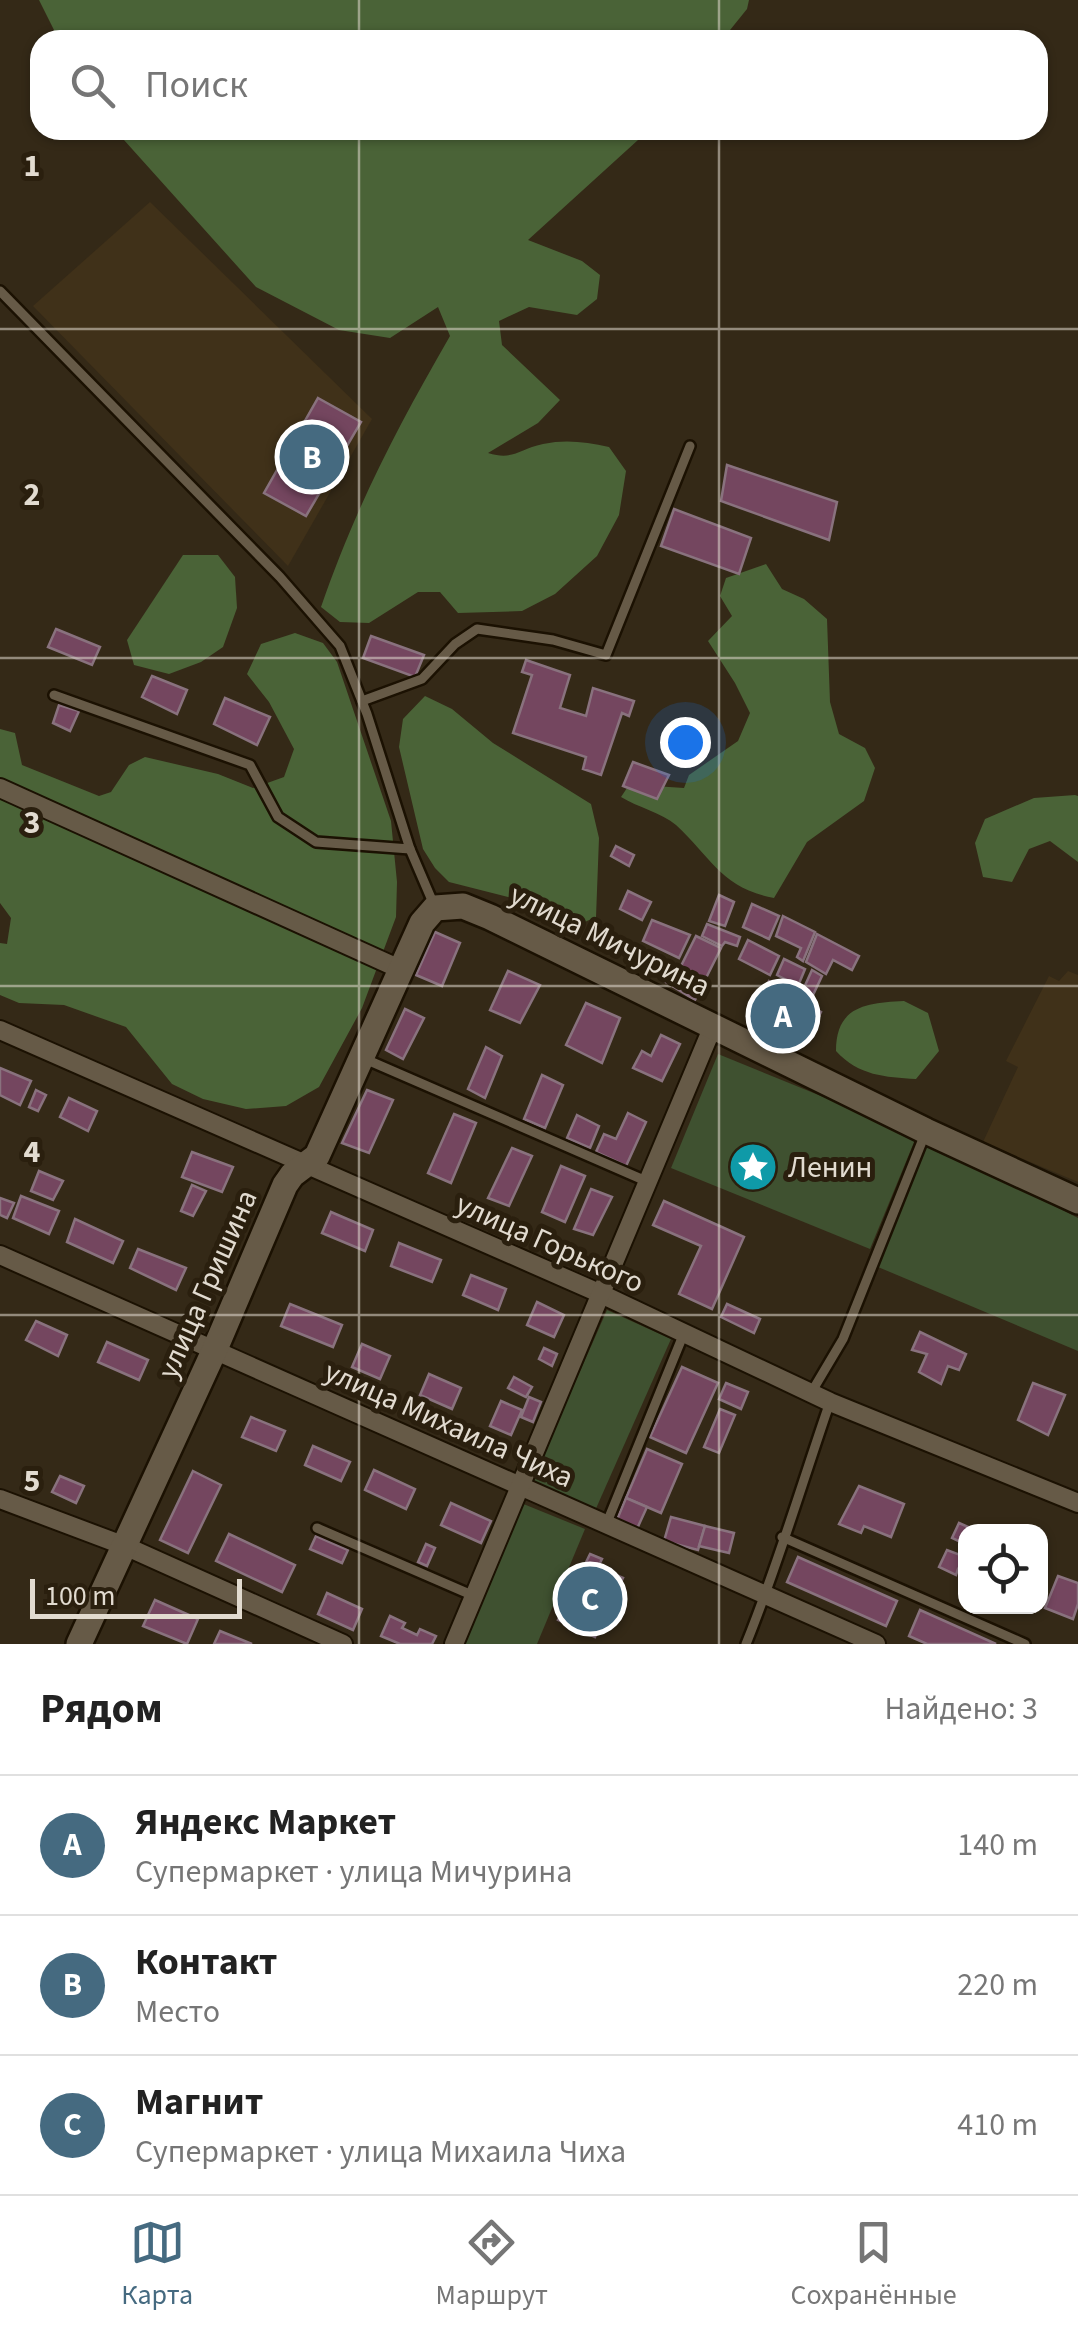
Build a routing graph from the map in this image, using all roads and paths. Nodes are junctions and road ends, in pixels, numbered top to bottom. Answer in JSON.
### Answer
{"nodes":[{"id":1,"x":0,"y":291,"type":"edge"},
{"id":2,"x":690,"y":446,"type":"dead end"},
{"id":3,"x":54,"y":695,"type":"dead end"},
{"id":4,"x":362,"y":701,"type":"junction"},
{"id":5,"x":0,"y":788,"type":"edge"},
{"id":6,"x":410,"y":849,"type":"junction"},
{"id":7,"x":436,"y":908,"type":"junction"},
{"id":8,"x":402,"y":970,"type":"junction"},
{"id":9,"x":713,"y":1026,"type":"junction"},
{"id":10,"x":0,"y":1030,"type":"edge"},
{"id":11,"x":363,"y":1058,"type":"junction"},
{"id":12,"x":926,"y":1131,"type":"junction"},
{"id":13,"x":307,"y":1166,"type":"junction"},
{"id":14,"x":646,"y":1181,"type":"junction"},
{"id":15,"x":1078,"y":1202,"type":"edge"},
{"id":16,"x":0,"y":1255,"type":"edge"},
{"id":17,"x":599,"y":1293,"type":"junction"},
{"id":18,"x":684,"y":1334,"type":"junction"},
{"id":19,"x":216,"y":1349,"type":"junction"},
{"id":20,"x":812,"y":1394,"type":"junction"},
{"id":21,"x":830,"y":1402,"type":"junction"},
{"id":22,"x":520,"y":1488,"type":"junction"},
{"id":23,"x":0,"y":1499,"type":"edge"},
{"id":24,"x":1078,"y":1503,"type":"edge"},
{"id":25,"x":606,"y":1525,"type":"junction"},
{"id":26,"x":317,"y":1528,"type":"dead end"},
{"id":27,"x":782,"y":1537,"type":"junction"},
{"id":28,"x":124,"y":1546,"type":"junction"},
{"id":29,"x":474,"y":1596,"type":"junction"},
{"id":30,"x":766,"y":1596,"type":"junction"},
{"id":31,"x":79,"y":1644,"type":"edge"},
{"id":32,"x":342,"y":1644,"type":"edge"},
{"id":33,"x":454,"y":1644,"type":"edge"},
{"id":34,"x":746,"y":1644,"type":"edge"},
{"id":35,"x":876,"y":1644,"type":"edge"},
{"id":36,"x":1025,"y":1644,"type":"edge"}],
"edges":[{"from":1,"to":4,"type":"lane"},
{"from":2,"to":4,"type":"lane"},
{"from":3,"to":6,"type":"lane"},
{"from":4,"to":6,"type":"lane"},
{"from":5,"to":8,"type":"street"},
{"from":6,"to":7,"type":"lane"},
{"from":7,"to":8,"type":"street","name":"улица Гришина"},
{"from":7,"to":9,"type":"street","name":"улица Мичурина"},
{"from":8,"to":11,"type":"street","name":"улица Гришина"},
{"from":9,"to":12,"type":"street","name":"улица Мичурина"},
{"from":9,"to":14,"type":"street"},
{"from":10,"to":13,"type":"street","name":"улица Горького"},
{"from":11,"to":13,"type":"street","name":"улица Гришина"},
{"from":11,"to":14,"type":"lane"},
{"from":12,"to":15,"type":"street","name":"улица Мичурина"},
{"from":12,"to":20,"type":"lane"},
{"from":13,"to":17,"type":"street","name":"улица Горького"},
{"from":13,"to":19,"type":"street","name":"улица Гришина"},
{"from":14,"to":17,"type":"street"},
{"from":16,"to":19,"type":"street","name":"улица Михаила Чиха"},
{"from":17,"to":18,"type":"street","name":"улица Горького"},
{"from":17,"to":22,"type":"street"},
{"from":18,"to":20,"type":"street","name":"улица Горького"},
{"from":18,"to":25,"type":"lane"},
{"from":19,"to":22,"type":"street","name":"улица Михаила Чиха"},
{"from":19,"to":28,"type":"street","name":"улица Гришина"},
{"from":20,"to":21,"type":"street","name":"улица Горького"},
{"from":21,"to":24,"type":"street","name":"улица Горького"},
{"from":21,"to":27,"type":"lane"},
{"from":22,"to":25,"type":"street","name":"улица Михаила Чиха"},
{"from":22,"to":29,"type":"street"},
{"from":23,"to":28,"type":"street"},
{"from":25,"to":30,"type":"street","name":"улица Михаила Чиха"},
{"from":26,"to":29,"type":"lane"},
{"from":27,"to":30,"type":"lane"},
{"from":27,"to":36,"type":"lane"},
{"from":28,"to":31,"type":"street","name":"улица Гришина"},
{"from":28,"to":32,"type":"street"},
{"from":29,"to":33,"type":"street"},
{"from":30,"to":34,"type":"lane"},
{"from":30,"to":35,"type":"street","name":"улица Михаила Чиха"}]}
